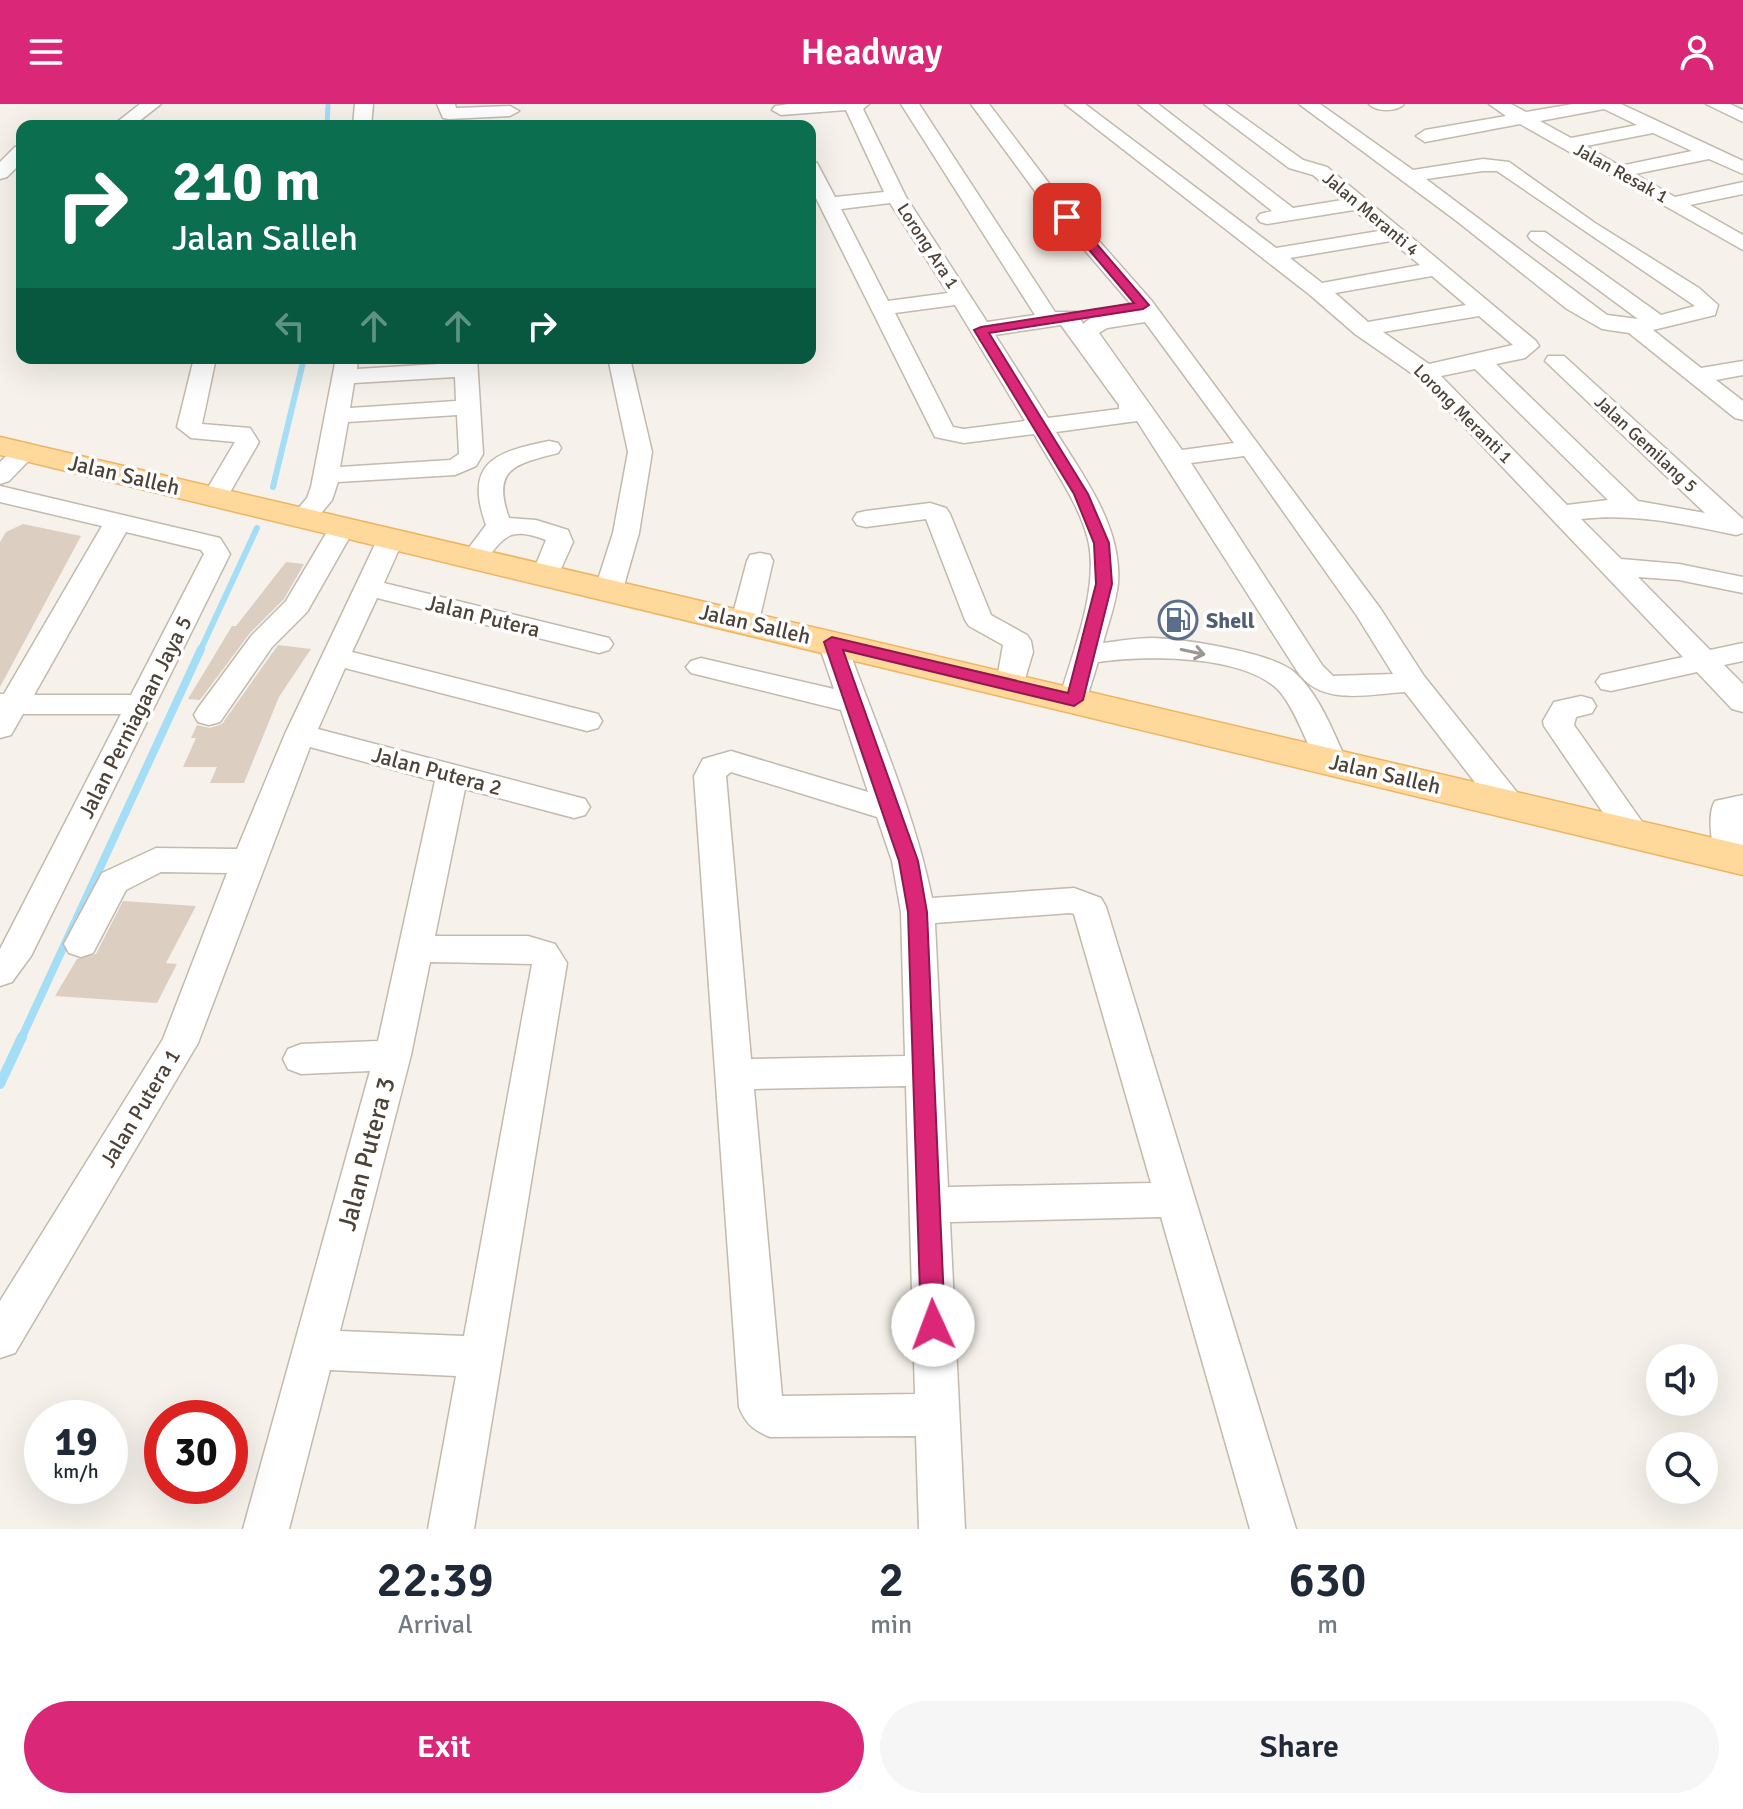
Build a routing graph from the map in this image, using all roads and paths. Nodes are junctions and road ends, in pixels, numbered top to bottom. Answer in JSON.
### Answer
{"nodes":[{"id":1,"x":152,"y":104,"type":"edge"},
{"id":2,"x":446,"y":104,"type":"edge"},
{"id":3,"x":852,"y":104,"type":"edge"},
{"id":4,"x":860,"y":104,"type":"edge"},
{"id":5,"x":910,"y":104,"type":"edge"},
{"id":6,"x":980,"y":104,"type":"edge"},
{"id":7,"x":1074,"y":104,"type":"edge"},
{"id":8,"x":1147,"y":104,"type":"edge"},
{"id":9,"x":1213,"y":104,"type":"edge"},
{"id":10,"x":1308,"y":104,"type":"edge"},
{"id":11,"x":1378,"y":104,"type":"edge"},
{"id":12,"x":1395,"y":104,"type":"edge"},
{"id":13,"x":1498,"y":104,"type":"edge"},
{"id":14,"x":1605,"y":104,"type":"edge"},
{"id":15,"x":1715,"y":104,"type":"edge"},
{"id":16,"x":510,"y":111,"type":"dead end"},
{"id":17,"x":783,"y":113,"type":"edge"},
{"id":18,"x":1740,"y":113,"type":"edge"},
{"id":19,"x":1523,"y":118,"type":"junction"},
{"id":20,"x":129,"y":120,"type":"edge"},
{"id":21,"x":1654,"y":127,"type":"junction"},
{"id":22,"x":1425,"y":136,"type":"dead end"},
{"id":23,"x":1569,"y":144,"type":"junction"},
{"id":24,"x":1710,"y":153,"type":"junction"},
{"id":25,"x":16,"y":157,"type":"edge"},
{"id":26,"x":1743,"y":168,"type":"edge"},
{"id":27,"x":1619,"y":172,"type":"junction"},
{"id":28,"x":0,"y":173,"type":"edge"},
{"id":29,"x":1409,"y":176,"type":"junction"},
{"id":30,"x":816,"y":179,"type":"edge"},
{"id":31,"x":1743,"y":188,"type":"edge"},
{"id":32,"x":896,"y":197,"type":"junction"},
{"id":33,"x":1359,"y":203,"type":"junction"},
{"id":34,"x":1674,"y":203,"type":"junction"},
{"id":35,"x":828,"y":204,"type":"junction"},
{"id":36,"x":1288,"y":214,"type":"junction"},
{"id":37,"x":1232,"y":223,"type":"junction"},
{"id":38,"x":1588,"y":227,"type":"junction"},
{"id":39,"x":1395,"y":234,"type":"junction"},
{"id":40,"x":1538,"y":236,"type":"junction"},
{"id":41,"x":1499,"y":244,"type":"junction"},
{"id":42,"x":1743,"y":244,"type":"edge"},
{"id":43,"x":1273,"y":255,"type":"junction"},
{"id":44,"x":1435,"y":269,"type":"junction"},
{"id":45,"x":1318,"y":290,"type":"junction"},
{"id":46,"x":962,"y":298,"type":"junction"},
{"id":47,"x":882,"y":308,"type":"junction"},
{"id":48,"x":1482,"y":309,"type":"junction"},
{"id":49,"x":1146,"y":310,"type":"junction"},
{"id":50,"x":1058,"y":318,"type":"junction"},
{"id":51,"x":1644,"y":324,"type":"junction"},
{"id":52,"x":1363,"y":329,"type":"junction"},
{"id":53,"x":981,"y":330,"type":"junction"},
{"id":54,"x":1480,"y":361,"type":"junction"},
{"id":55,"x":1556,"y":361,"type":"dead end"},
{"id":56,"x":204,"y":364,"type":"edge"},
{"id":57,"x":467,"y":364,"type":"edge"},
{"id":58,"x":620,"y":364,"type":"edge"},
{"id":59,"x":345,"y":368,"type":"edge"},
{"id":60,"x":1743,"y":368,"type":"edge"},
{"id":61,"x":1425,"y":372,"type":"junction"},
{"id":62,"x":1695,"y":376,"type":"junction"},
{"id":63,"x":469,"y":407,"type":"junction"},
{"id":64,"x":1743,"y":413,"type":"edge"},
{"id":65,"x":336,"y":416,"type":"junction"},
{"id":66,"x":1041,"y":426,"type":"junction"},
{"id":67,"x":549,"y":448,"type":"dead end"},
{"id":68,"x":1251,"y":448,"type":"junction"},
{"id":69,"x":8,"y":458,"type":"edge"},
{"id":70,"x":1175,"y":458,"type":"junction"},
{"id":71,"x":326,"y":475,"type":"junction"},
{"id":72,"x":0,"y":494,"type":"edge"},
{"id":73,"x":216,"y":496,"type":"junction"},
{"id":74,"x":1630,"y":508,"type":"junction"},
{"id":75,"x":1561,"y":513,"type":"junction"},
{"id":76,"x":304,"y":517,"type":"junction"},
{"id":77,"x":866,"y":519,"type":"dead end"},
{"id":78,"x":119,"y":520,"type":"junction"},
{"id":79,"x":343,"y":526,"type":"junction"},
{"id":80,"x":1739,"y":528,"type":"edge"},
{"id":81,"x":500,"y":529,"type":"junction"},
{"id":82,"x":391,"y":538,"type":"junction"},
{"id":83,"x":475,"y":557,"type":"junction"},
{"id":84,"x":760,"y":561,"type":"dead end"},
{"id":85,"x":1613,"y":567,"type":"junction"},
{"id":86,"x":546,"y":574,"type":"junction"},
{"id":87,"x":1743,"y":585,"type":"edge"},
{"id":88,"x":368,"y":587,"type":"junction"},
{"id":89,"x":609,"y":589,"type":"junction"},
{"id":90,"x":745,"y":621,"type":"junction"},
{"id":91,"x":832,"y":642,"type":"junction"},
{"id":92,"x":599,"y":644,"type":"dead end"},
{"id":93,"x":1743,"y":652,"type":"edge"},
{"id":94,"x":1088,"y":654,"type":"junction"},
{"id":95,"x":336,"y":657,"type":"junction"},
{"id":96,"x":1703,"y":660,"type":"junction"},
{"id":97,"x":701,"y":667,"type":"dead end"},
{"id":98,"x":1413,"y":682,"type":"junction"},
{"id":99,"x":1611,"y":682,"type":"dead end"},
{"id":100,"x":1011,"y":685,"type":"junction"},
{"id":101,"x":1074,"y":700,"type":"junction"},
{"id":102,"x":1743,"y":702,"type":"edge"},
{"id":103,"x":855,"y":704,"type":"junction"},
{"id":104,"x":141,"y":705,"type":"junction"},
{"id":105,"x":1581,"y":706,"type":"dead end"},
{"id":106,"x":4,"y":712,"type":"edge"},
{"id":107,"x":209,"y":715,"type":"dead end"},
{"id":108,"x":587,"y":721,"type":"dead end"},
{"id":109,"x":300,"y":734,"type":"junction"},
{"id":110,"x":1332,"y":762,"type":"junction"},
{"id":111,"x":452,"y":775,"type":"junction"},
{"id":112,"x":1509,"y":804,"type":"junction"},
{"id":113,"x":1743,"y":806,"type":"edge"},
{"id":114,"x":574,"y":807,"type":"dead end"},
{"id":115,"x":891,"y":810,"type":"junction"},
{"id":116,"x":1634,"y":834,"type":"junction"},
{"id":117,"x":1738,"y":859,"type":"edge"},
{"id":118,"x":248,"y":861,"type":"junction"},
{"id":119,"x":918,"y":912,"type":"junction"},
{"id":120,"x":81,"y":944,"type":"dead end"},
{"id":121,"x":417,"y":949,"type":"junction"},
{"id":122,"x":0,"y":973,"type":"edge"},
{"id":123,"x":393,"y":1055,"type":"junction"},
{"id":124,"x":301,"y":1059,"type":"dead end"},
{"id":125,"x":924,"y":1071,"type":"junction"},
{"id":126,"x":734,"y":1074,"type":"junction"},
{"id":127,"x":1176,"y":1200,"type":"junction"},
{"id":128,"x":929,"y":1205,"type":"junction"},
{"id":129,"x":0,"y":1339,"type":"edge"},
{"id":130,"x":315,"y":1350,"type":"junction"},
{"id":131,"x":481,"y":1357,"type":"junction"},
{"id":132,"x":937,"y":1415,"type":"junction"},
{"id":133,"x":266,"y":1529,"type":"edge"},
{"id":134,"x":451,"y":1529,"type":"edge"},
{"id":135,"x":942,"y":1529,"type":"edge"},
{"id":136,"x":1273,"y":1529,"type":"edge"}],
"edges":[{"from":1,"to":20,"type":"street"},
{"from":2,"to":16,"type":"street"},
{"from":3,"to":4,"type":"street"},
{"from":3,"to":17,"type":"street"},
{"from":3,"to":32,"type":"street","name":"Lorong Ara 1"},
{"from":5,"to":50,"type":"street"},
{"from":6,"to":49,"type":"street"},
{"from":7,"to":37,"type":"street","name":"Lorong Meranti 1"},
{"from":8,"to":36,"type":"street"},
{"from":9,"to":33,"type":"street","name":"Jalan Meranti 4"},
{"from":10,"to":29,"type":"street"},
{"from":11,"to":12,"type":"street"},
{"from":13,"to":19,"type":"street","name":"Jalan Resak 1"},
{"from":14,"to":19,"type":"street"},
{"from":14,"to":21,"type":"street"},
{"from":15,"to":18,"type":"street"},
{"from":19,"to":22,"type":"street"},
{"from":19,"to":23,"type":"street","name":"Jalan Resak 1"},
{"from":21,"to":23,"type":"street"},
{"from":21,"to":24,"type":"street"},
{"from":23,"to":27,"type":"street","name":"Jalan Resak 1"},
{"from":24,"to":26,"type":"street"},
{"from":24,"to":27,"type":"street"},
{"from":25,"to":28,"type":"street"},
{"from":27,"to":34,"type":"street","name":"Jalan Resak 1"},
{"from":29,"to":38,"type":"street"},
{"from":29,"to":41,"type":"street"},
{"from":30,"to":35,"type":"street"},
{"from":31,"to":34,"type":"street"},
{"from":32,"to":35,"type":"street"},
{"from":32,"to":46,"type":"street","name":"Lorong Ara 1"},
{"from":33,"to":36,"type":"street"},
{"from":33,"to":39,"type":"street","name":"Jalan Meranti 4"},
{"from":34,"to":42,"type":"street","name":"Jalan Resak 1"},
{"from":35,"to":47,"type":"street"},
{"from":36,"to":37,"type":"street"},
{"from":37,"to":43,"type":"street","name":"Lorong Meranti 1"},
{"from":38,"to":40,"type":"street"},
{"from":38,"to":51,"type":"street"},
{"from":39,"to":43,"type":"street"},
{"from":39,"to":44,"type":"street","name":"Jalan Meranti 4"},
{"from":40,"to":41,"type":"street"},
{"from":40,"to":51,"type":"street"},
{"from":41,"to":51,"type":"street"},
{"from":43,"to":45,"type":"street","name":"Lorong Meranti 1"},
{"from":44,"to":45,"type":"street"},
{"from":44,"to":48,"type":"street","name":"Jalan Meranti 4"},
{"from":45,"to":52,"type":"street","name":"Lorong Meranti 1"},
{"from":46,"to":47,"type":"street"},
{"from":46,"to":53,"type":"street","name":"Lorong Ara 1"},
{"from":47,"to":66,"type":"street"},
{"from":48,"to":52,"type":"street"},
{"from":48,"to":54,"type":"street","name":"Jalan Meranti 4"},
{"from":49,"to":50,"type":"street"},
{"from":49,"to":68,"type":"street"},
{"from":49,"to":70,"type":"street"},
{"from":50,"to":53,"type":"street"},
{"from":50,"to":66,"type":"street"},
{"from":51,"to":62,"type":"street"},
{"from":52,"to":61,"type":"street","name":"Lorong Meranti 1"},
{"from":53,"to":66,"type":"street","name":"Lorong Ara 1"},
{"from":54,"to":61,"type":"street"},
{"from":54,"to":74,"type":"street"},
{"from":55,"to":80,"type":"street","name":"Jalan Gemilang 5"},
{"from":56,"to":73,"type":"street"},
{"from":57,"to":59,"type":"street"},
{"from":57,"to":63,"type":"street"},
{"from":58,"to":89,"type":"street"},
{"from":59,"to":65,"type":"street"},
{"from":60,"to":62,"type":"street"},
{"from":61,"to":75,"type":"street","name":"Lorong Meranti 1"},
{"from":62,"to":64,"type":"street"},
{"from":63,"to":65,"type":"street"},
{"from":63,"to":71,"type":"street"},
{"from":65,"to":71,"type":"street"},
{"from":66,"to":94,"type":"street","name":"Lorong Ara 1"},
{"from":67,"to":81,"type":"street"},
{"from":68,"to":70,"type":"street"},
{"from":68,"to":98,"type":"street"},
{"from":69,"to":73,"type":"main road","name":"Jalan Salleh"},
{"from":70,"to":98,"type":"street"},
{"from":71,"to":76,"type":"street"},
{"from":72,"to":78,"type":"street"},
{"from":73,"to":76,"type":"main road","name":"Jalan Salleh"},
{"from":74,"to":75,"type":"street"},
{"from":74,"to":80,"type":"street"},
{"from":75,"to":85,"type":"street","name":"Lorong Meranti 1"},
{"from":76,"to":79,"type":"main road","name":"Jalan Salleh"},
{"from":77,"to":100,"type":"street"},
{"from":78,"to":104,"type":"street","name":"Jalan Perniagaan Jaya 5"},
{"from":78,"to":106,"type":"street"},
{"from":79,"to":82,"type":"main road","name":"Jalan Salleh"},
{"from":79,"to":107,"type":"street"},
{"from":81,"to":83,"type":"street"},
{"from":81,"to":86,"type":"street"},
{"from":82,"to":83,"type":"main road","name":"Jalan Salleh"},
{"from":82,"to":88,"type":"street","name":"Jalan Putera 1"},
{"from":83,"to":86,"type":"main road","name":"Jalan Salleh"},
{"from":84,"to":90,"type":"street"},
{"from":85,"to":87,"type":"street"},
{"from":85,"to":96,"type":"street","name":"Lorong Meranti 1"},
{"from":86,"to":89,"type":"main road","name":"Jalan Salleh"},
{"from":88,"to":92,"type":"street","name":"Jalan Putera"},
{"from":88,"to":95,"type":"street","name":"Jalan Putera 1"},
{"from":89,"to":90,"type":"main road","name":"Jalan Salleh"},
{"from":90,"to":91,"type":"main road","name":"Jalan Salleh"},
{"from":91,"to":100,"type":"main road","name":"Jalan Salleh"},
{"from":91,"to":103,"type":"street"},
{"from":93,"to":96,"type":"street"},
{"from":94,"to":101,"type":"street","name":"Lorong Ara 1"},
{"from":94,"to":110,"type":"street","one_way":true},
{"from":95,"to":108,"type":"street"},
{"from":95,"to":109,"type":"street","name":"Jalan Putera 1"},
{"from":96,"to":99,"type":"street"},
{"from":96,"to":102,"type":"street","name":"Lorong Meranti 1"},
{"from":97,"to":103,"type":"street"},
{"from":98,"to":112,"type":"street"},
{"from":100,"to":101,"type":"main road","name":"Jalan Salleh"},
{"from":101,"to":110,"type":"main road","name":"Jalan Salleh"},
{"from":103,"to":115,"type":"street"},
{"from":104,"to":106,"type":"street"},
{"from":104,"to":122,"type":"street","name":"Jalan Perniagaan Jaya 5"},
{"from":105,"to":116,"type":"street"},
{"from":109,"to":111,"type":"street","name":"Jalan Putera 2"},
{"from":109,"to":118,"type":"street","name":"Jalan Putera 1"},
{"from":110,"to":112,"type":"main road","name":"Jalan Salleh"},
{"from":111,"to":114,"type":"street","name":"Jalan Putera 2"},
{"from":111,"to":121,"type":"street","name":"Jalan Putera 3"},
{"from":112,"to":116,"type":"main road","name":"Jalan Salleh"},
{"from":113,"to":117,"type":"street"},
{"from":115,"to":119,"type":"street"},
{"from":115,"to":126,"type":"street"},
{"from":116,"to":117,"type":"main road","name":"Jalan Salleh"},
{"from":118,"to":120,"type":"street"},
{"from":118,"to":129,"type":"street","name":"Jalan Putera 1"},
{"from":119,"to":125,"type":"street"},
{"from":119,"to":127,"type":"street"},
{"from":121,"to":123,"type":"street","name":"Jalan Putera 3"},
{"from":121,"to":131,"type":"street"},
{"from":123,"to":124,"type":"street"},
{"from":123,"to":130,"type":"street","name":"Jalan Putera 3"},
{"from":125,"to":126,"type":"street"},
{"from":125,"to":128,"type":"street"},
{"from":126,"to":132,"type":"street"},
{"from":127,"to":128,"type":"street"},
{"from":127,"to":136,"type":"street"},
{"from":128,"to":132,"type":"street"},
{"from":130,"to":131,"type":"street"},
{"from":130,"to":133,"type":"street","name":"Jalan Putera 3"},
{"from":131,"to":134,"type":"street"},
{"from":132,"to":135,"type":"street"}]}
